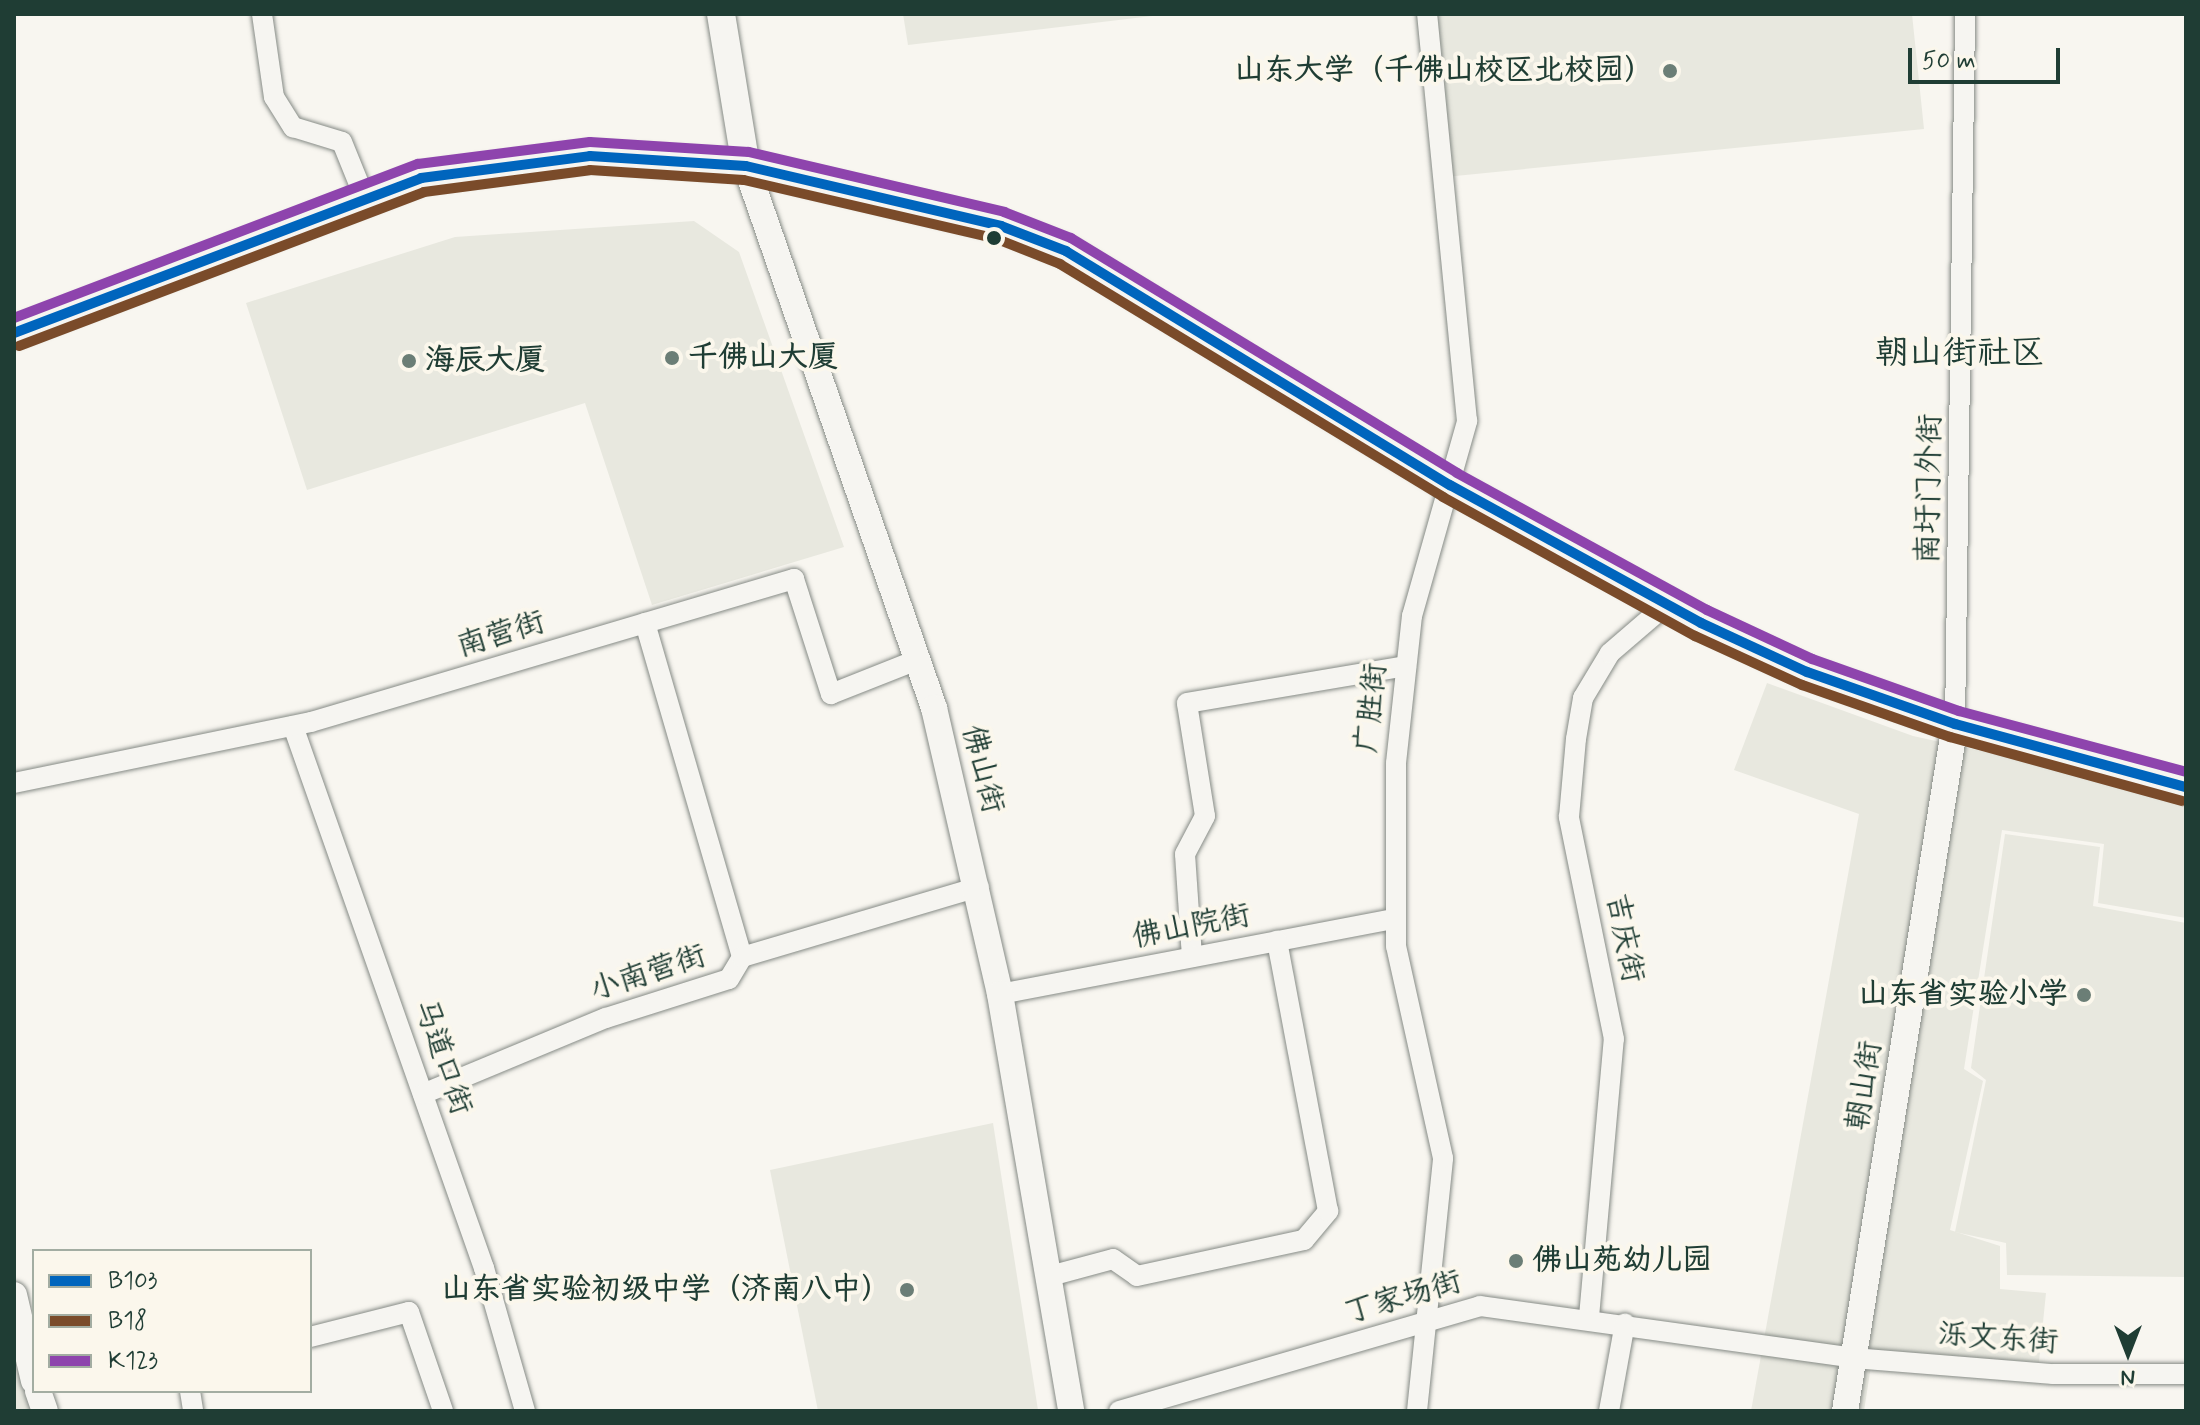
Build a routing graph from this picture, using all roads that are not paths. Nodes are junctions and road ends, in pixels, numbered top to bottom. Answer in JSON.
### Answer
{"nodes":[{"id":1,"x":262,"y":14,"type":"edge"},
{"id":2,"x":721,"y":14,"type":"edge"},
{"id":3,"x":1427,"y":14,"type":"edge"},
{"id":4,"x":1965,"y":14,"type":"edge"},
{"id":5,"x":746,"y":166,"type":"junction"},
{"id":6,"x":365,"y":199,"type":"junction"},
{"id":7,"x":14,"y":333,"type":"edge"},
{"id":8,"x":1450,"y":485,"type":"junction"},
{"id":9,"x":1667,"y":604,"type":"junction"},
{"id":10,"x":645,"y":623,"type":"junction"},
{"id":11,"x":917,"y":660,"type":"junction"},
{"id":12,"x":1406,"y":666,"type":"junction"},
{"id":13,"x":1955,"y":724,"type":"junction"},
{"id":14,"x":293,"y":726,"type":"junction"},
{"id":15,"x":14,"y":783,"type":"edge"},
{"id":16,"x":2186,"y":787,"type":"edge"},
{"id":17,"x":979,"y":887,"type":"junction"},
{"id":18,"x":1394,"y":919,"type":"junction"},
{"id":19,"x":1277,"y":941,"type":"junction"},
{"id":20,"x":742,"y":957,"type":"junction"},
{"id":21,"x":1192,"y":957,"type":"junction"},
{"id":22,"x":1000,"y":994,"type":"junction"},
{"id":23,"x":423,"y":1094,"type":"junction"},
{"id":24,"x":1050,"y":1276,"type":"junction"},
{"id":25,"x":14,"y":1295,"type":"edge"},
{"id":26,"x":1589,"y":1317,"type":"junction"},
{"id":27,"x":1432,"y":1320,"type":"junction"},
{"id":28,"x":1625,"y":1323,"type":"junction"},
{"id":29,"x":312,"y":1336,"type":"edge"},
{"id":30,"x":1853,"y":1358,"type":"junction"},
{"id":31,"x":32,"y":1372,"type":"edge"},
{"id":32,"x":2186,"y":1374,"type":"edge"},
{"id":33,"x":443,"y":1411,"type":"edge"},
{"id":34,"x":525,"y":1411,"type":"edge"},
{"id":35,"x":1071,"y":1411,"type":"edge"},
{"id":36,"x":1119,"y":1411,"type":"edge"},
{"id":37,"x":1417,"y":1411,"type":"edge"},
{"id":38,"x":1609,"y":1411,"type":"edge"},
{"id":39,"x":1845,"y":1411,"type":"edge"}],
"edges":[{"from":1,"to":6,"type":"street"},
{"from":2,"to":5,"type":"main road"},
{"from":3,"to":8,"type":"street","name":"广胜街"},
{"from":4,"to":13,"type":"street","name":"南圩门外街"},
{"from":5,"to":6,"type":"main road"},
{"from":5,"to":8,"type":"main road"},
{"from":5,"to":11,"type":"street","name":"佛山街"},
{"from":6,"to":7,"type":"main road"},
{"from":8,"to":9,"type":"main road"},
{"from":8,"to":12,"type":"street","name":"广胜街"},
{"from":9,"to":13,"type":"main road"},
{"from":9,"to":26,"type":"street","name":"吉庆街"},
{"from":10,"to":11,"type":"street","name":"南营街"},
{"from":10,"to":14,"type":"street","name":"南营街"},
{"from":10,"to":20,"type":"street"},
{"from":11,"to":17,"type":"street","name":"佛山街"},
{"from":12,"to":18,"type":"street","name":"广胜街"},
{"from":12,"to":21,"type":"street"},
{"from":13,"to":16,"type":"main road"},
{"from":13,"to":30,"type":"street","name":"朝山街"},
{"from":14,"to":15,"type":"street","name":"南营街"},
{"from":14,"to":23,"type":"street","name":"马道口街"},
{"from":17,"to":20,"type":"street","name":"小南营街"},
{"from":17,"to":22,"type":"street","name":"佛山街"},
{"from":18,"to":19,"type":"street","name":"佛山院街"},
{"from":18,"to":27,"type":"street","name":"广胜街"},
{"from":19,"to":21,"type":"street","name":"佛山院街"},
{"from":19,"to":24,"type":"street"},
{"from":20,"to":23,"type":"street","name":"小南营街"},
{"from":21,"to":22,"type":"street","name":"佛山院街"},
{"from":22,"to":24,"type":"street","name":"佛山街"},
{"from":23,"to":34,"type":"street","name":"马道口街"},
{"from":24,"to":35,"type":"street","name":"佛山街"},
{"from":25,"to":31,"type":"street"},
{"from":26,"to":27,"type":"street","name":"丁家场街"},
{"from":26,"to":28,"type":"street","name":"丁家场街"},
{"from":27,"to":36,"type":"street","name":"丁家场街"},
{"from":27,"to":37,"type":"street","name":"广胜街"},
{"from":28,"to":30,"type":"street","name":"丁家场街"},
{"from":28,"to":38,"type":"street"},
{"from":29,"to":33,"type":"street"},
{"from":30,"to":32,"type":"street","name":"泺文东街"},
{"from":30,"to":39,"type":"street","name":"朝山街"}]}
